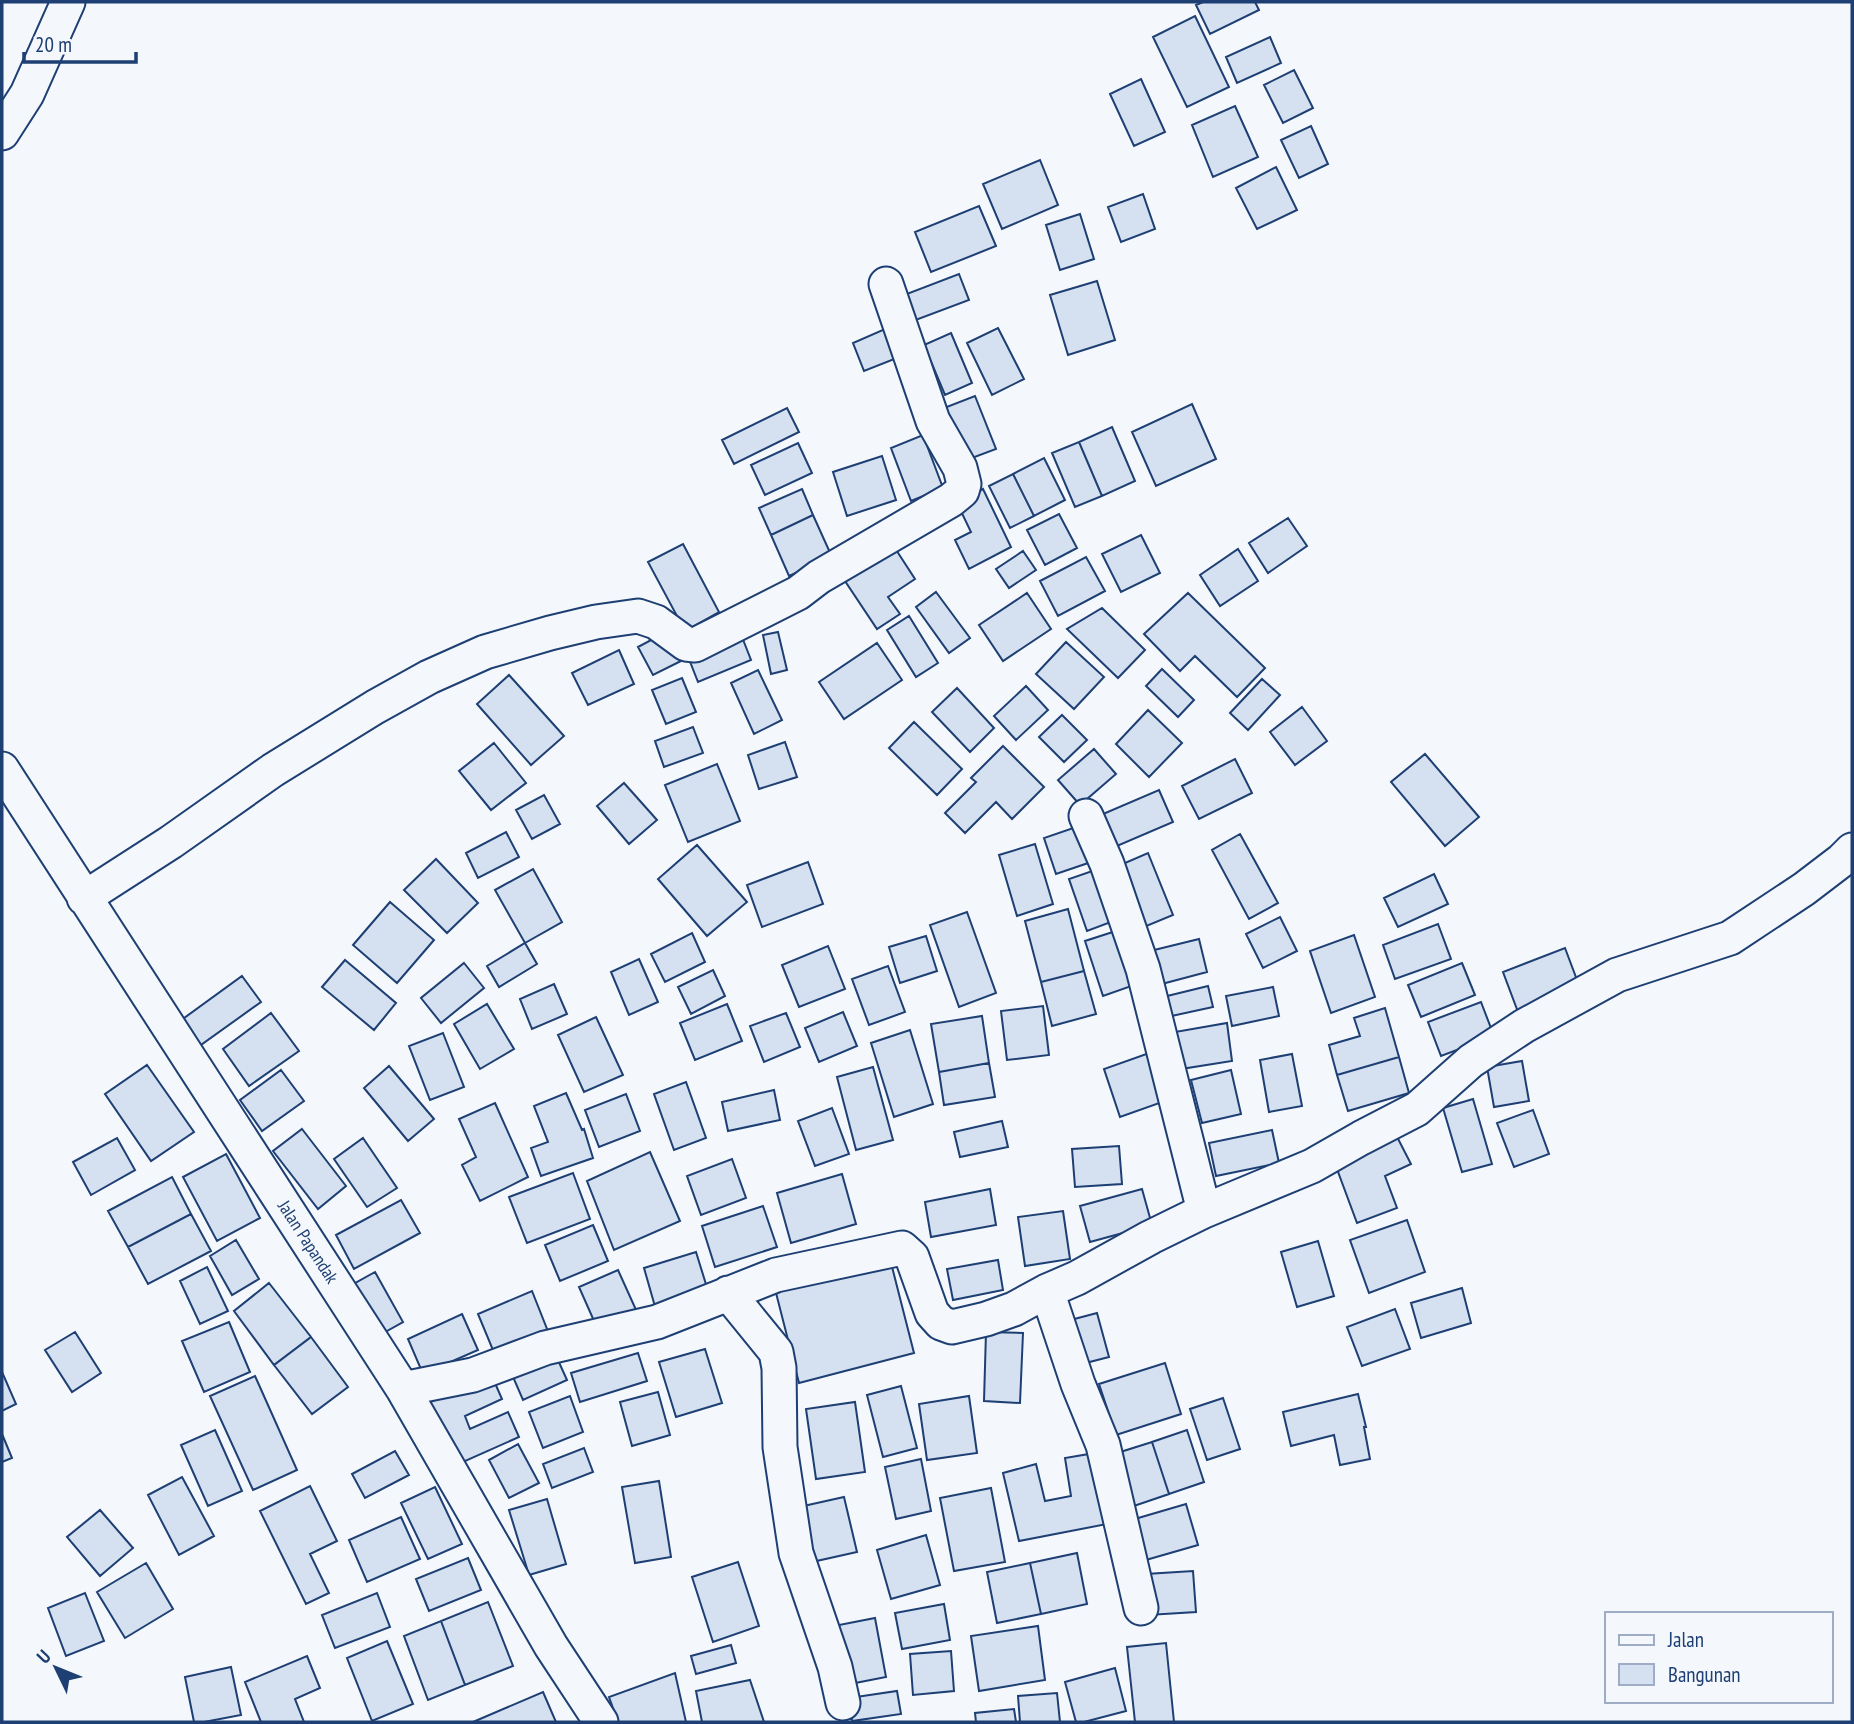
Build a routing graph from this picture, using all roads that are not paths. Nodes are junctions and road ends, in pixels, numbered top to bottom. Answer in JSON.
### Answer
{"nodes":[{"id":1,"x":68,"y":2,"type":"edge"},
{"id":2,"x":2,"y":133,"type":"edge"},
{"id":3,"x":886,"y":284,"type":"dead end"},
{"id":4,"x":2,"y":769,"type":"edge"},
{"id":5,"x":1086,"y":816,"type":"dead end"},
{"id":6,"x":1852,"y":850,"type":"edge"},
{"id":7,"x":84,"y":898,"type":"junction"},
{"id":8,"x":1204,"y":1211,"type":"junction"},
{"id":9,"x":1047,"y":1291,"type":"junction"},
{"id":10,"x":728,"y":1293,"type":"junction"},
{"id":11,"x":403,"y":1389,"type":"junction"},
{"id":12,"x":1141,"y":1608,"type":"dead end"},
{"id":13,"x":843,"y":1703,"type":"dead end"},
{"id":14,"x":601,"y":1722,"type":"edge"}],
"edges":[{"from":1,"to":2,"type":"street"},
{"from":3,"to":7,"type":"street"},
{"from":4,"to":7,"type":"street","name":"Jalan Papandak"},
{"from":5,"to":8,"type":"street"},
{"from":6,"to":8,"type":"street"},
{"from":7,"to":11,"type":"street","name":"Jalan Papandak"},
{"from":8,"to":9,"type":"street"},
{"from":9,"to":10,"type":"street"},
{"from":9,"to":12,"type":"street"},
{"from":10,"to":11,"type":"street"},
{"from":10,"to":13,"type":"street"},
{"from":11,"to":14,"type":"street","name":"Jalan Papandak"}]}
